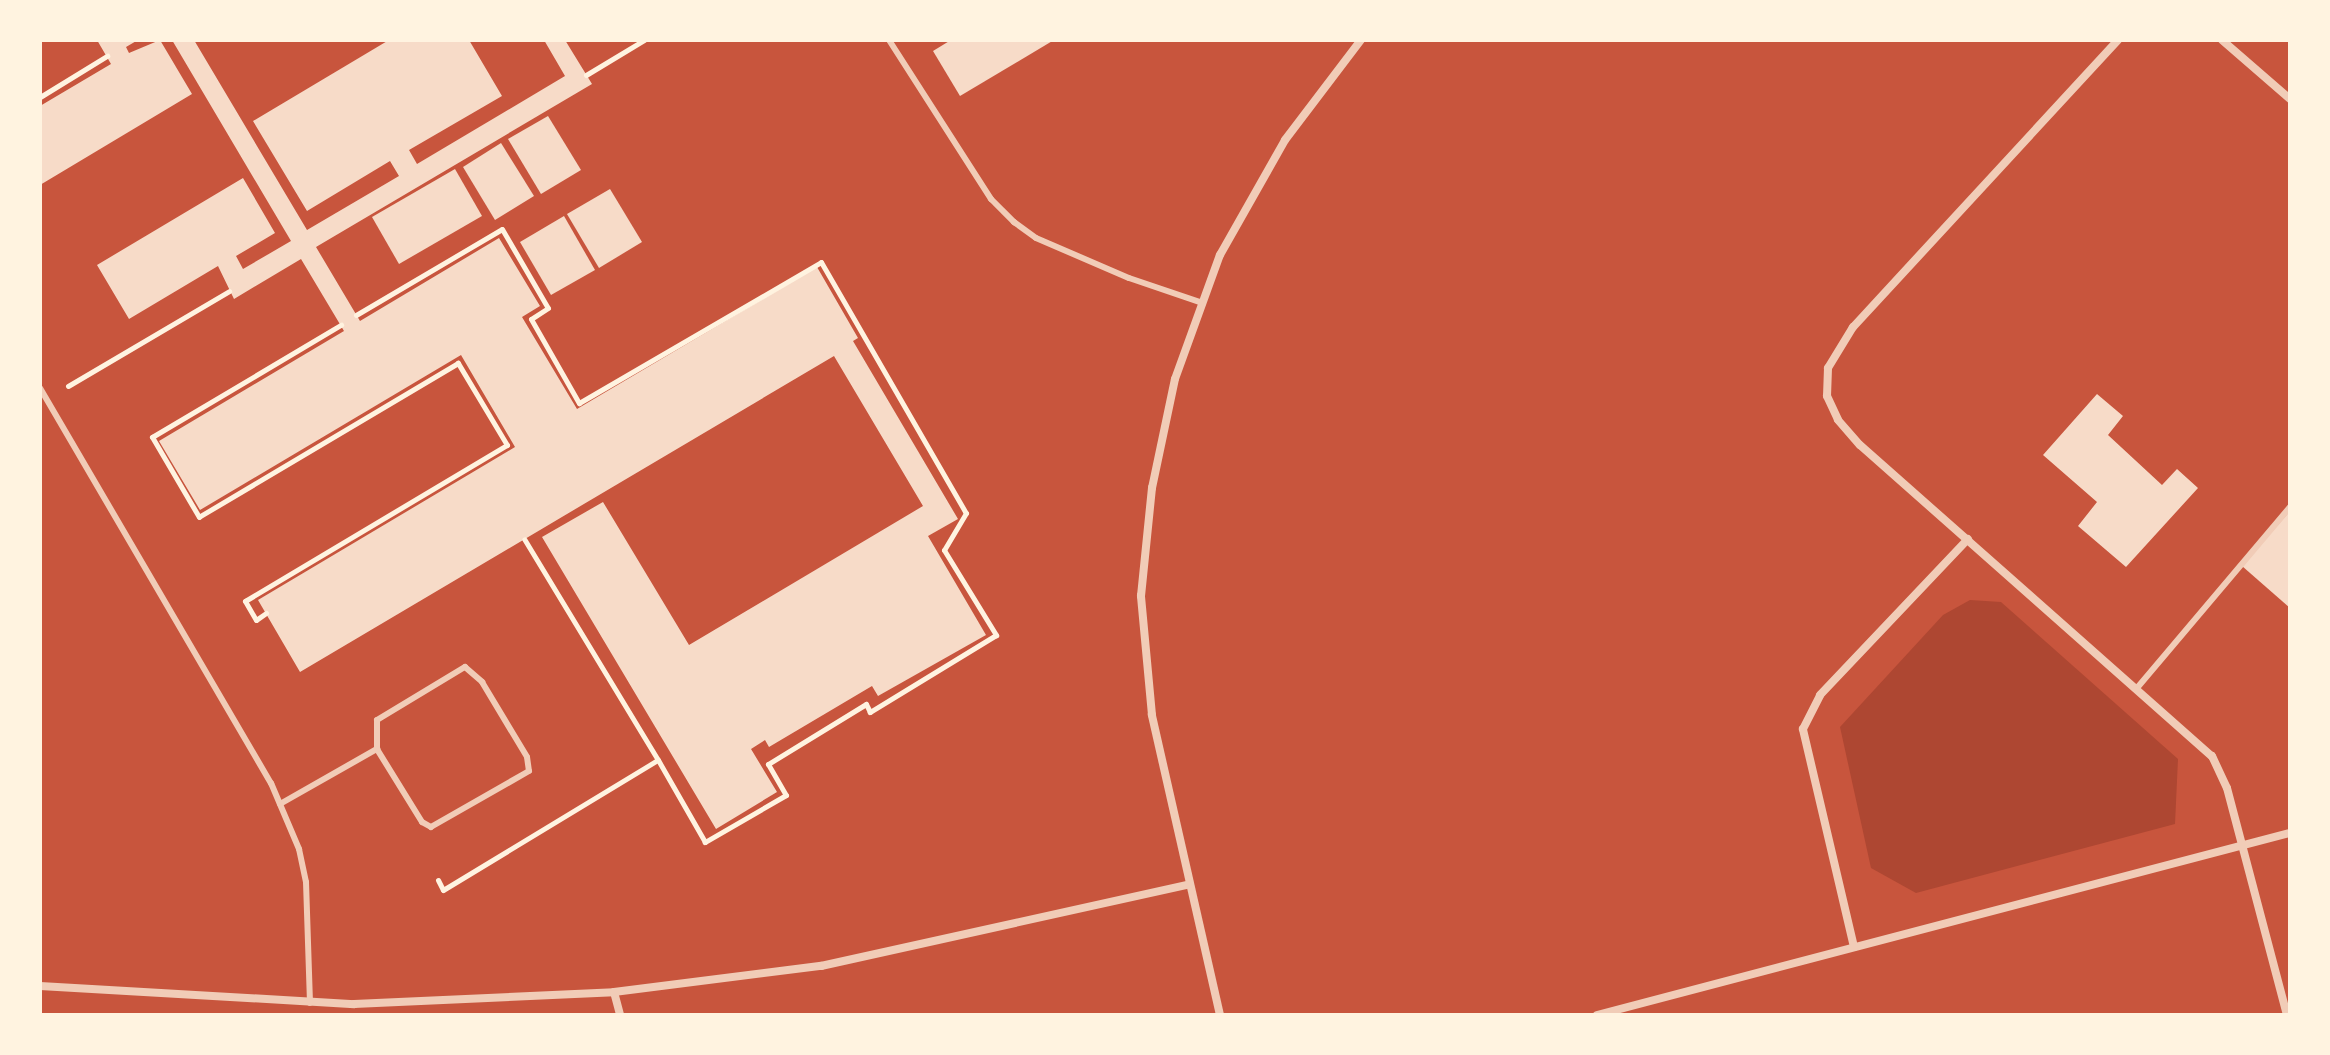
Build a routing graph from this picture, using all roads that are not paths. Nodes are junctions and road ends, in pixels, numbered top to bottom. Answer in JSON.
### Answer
{"nodes":[{"id":1,"x":889,"y":40,"type":"edge"},
{"id":2,"x":1361,"y":40,"type":"edge"},
{"id":3,"x":2118,"y":40,"type":"edge"},
{"id":4,"x":2222,"y":40,"type":"edge"},
{"id":5,"x":2290,"y":99,"type":"edge"},
{"id":6,"x":1200,"y":302,"type":"junction"},
{"id":7,"x":40,"y":388,"type":"edge"},
{"id":8,"x":2290,"y":507,"type":"edge"},
{"id":9,"x":1968,"y":539,"type":"junction"},
{"id":10,"x":2137,"y":688,"type":"junction"},
{"id":11,"x":377,"y":749,"type":"junction"},
{"id":12,"x":280,"y":804,"type":"junction"},
{"id":13,"x":2290,"y":833,"type":"edge"},
{"id":14,"x":2240,"y":845,"type":"junction"},
{"id":15,"x":1187,"y":885,"type":"junction"},
{"id":16,"x":1854,"y":947,"type":"junction"},
{"id":17,"x":40,"y":986,"type":"edge"},
{"id":18,"x":614,"y":992,"type":"junction"},
{"id":19,"x":310,"y":1003,"type":"junction"},
{"id":20,"x":620,"y":1015,"type":"edge"},
{"id":21,"x":1220,"y":1015,"type":"edge"},
{"id":22,"x":1597,"y":1015,"type":"edge"},
{"id":23,"x":2287,"y":1015,"type":"edge"}],
"edges":[{"from":1,"to":6,"type":"lane"},
{"from":2,"to":6,"type":"street"},
{"from":3,"to":9,"type":"street"},
{"from":4,"to":5,"type":"street"},
{"from":6,"to":15,"type":"street"},
{"from":7,"to":12,"type":"lane"},
{"from":8,"to":10,"type":"lane"},
{"from":9,"to":10,"type":"street"},
{"from":9,"to":16,"type":"street"},
{"from":10,"to":14,"type":"street"},
{"from":11,"to":11,"type":"lane"},
{"from":11,"to":12,"type":"lane"},
{"from":12,"to":19,"type":"lane"},
{"from":13,"to":14,"type":"street"},
{"from":14,"to":16,"type":"street"},
{"from":14,"to":23,"type":"street"},
{"from":15,"to":18,"type":"street"},
{"from":15,"to":21,"type":"street"},
{"from":16,"to":22,"type":"street"},
{"from":17,"to":19,"type":"street"},
{"from":18,"to":19,"type":"street"},
{"from":18,"to":20,"type":"street"}]}
